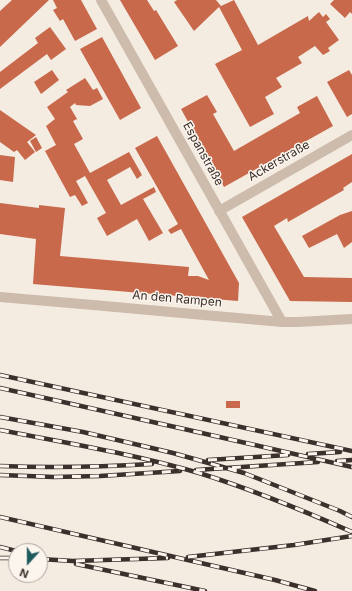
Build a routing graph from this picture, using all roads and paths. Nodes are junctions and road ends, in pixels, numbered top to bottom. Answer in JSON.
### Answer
{"nodes":[{"id":1,"x":100,"y":0,"type":"edge"},
{"id":2,"x":352,"y":135,"type":"edge"},
{"id":3,"x":219,"y":211,"type":"junction"},
{"id":4,"x":0,"y":298,"type":"edge"},
{"id":5,"x":352,"y":319,"type":"edge"},
{"id":6,"x":282,"y":322,"type":"junction"}],
"edges":[{"from":1,"to":3,"type":"street","name":"Espanstraße"},
{"from":2,"to":3,"type":"street","name":"Ackerstraße"},
{"from":3,"to":6,"type":"street","name":"Espanstraße"},
{"from":4,"to":6,"type":"street","name":"An den Rampen"},
{"from":5,"to":6,"type":"street","name":"An den Rampen"}]}
